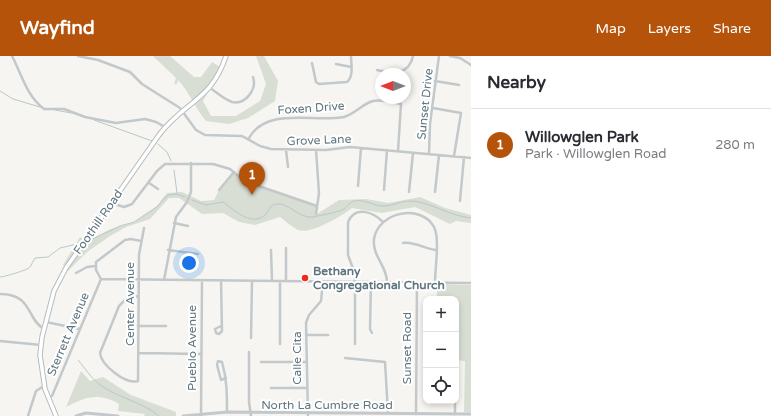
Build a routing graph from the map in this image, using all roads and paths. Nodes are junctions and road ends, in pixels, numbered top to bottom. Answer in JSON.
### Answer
{"nodes":[{"id":1,"x":12,"y":56,"type":"edge"},
{"id":2,"x":78,"y":56,"type":"edge"},
{"id":3,"x":226,"y":56,"type":"edge"},
{"id":4,"x":351,"y":56,"type":"edge"},
{"id":5,"x":413,"y":56,"type":"edge"},
{"id":6,"x":439,"y":56,"type":"edge"},
{"id":7,"x":450,"y":56,"type":"edge"},
{"id":8,"x":312,"y":63,"type":"dead end"},
{"id":9,"x":336,"y":64,"type":"dead end"},
{"id":10,"x":471,"y":65,"type":"edge"},
{"id":11,"x":351,"y":67,"type":"junction"},
{"id":12,"x":406,"y":68,"type":"edge"},
{"id":13,"x":253,"y":77,"type":"dead end"},
{"id":14,"x":435,"y":81,"type":"junction"},
{"id":15,"x":459,"y":85,"type":"dead end"},
{"id":16,"x":210,"y":88,"type":"junction"},
{"id":17,"x":433,"y":108,"type":"junction"},
{"id":18,"x":182,"y":111,"type":"junction"},
{"id":19,"x":165,"y":127,"type":"junction"},
{"id":20,"x":249,"y":139,"type":"junction"},
{"id":21,"x":361,"y":148,"type":"junction"},
{"id":22,"x":286,"y":150,"type":"junction"},
{"id":23,"x":316,"y":150,"type":"junction"},
{"id":24,"x":387,"y":150,"type":"junction"},
{"id":25,"x":398,"y":151,"type":"junction"},
{"id":26,"x":413,"y":153,"type":"junction"},
{"id":27,"x":429,"y":154,"type":"junction"},
{"id":28,"x":439,"y":155,"type":"junction"},
{"id":29,"x":454,"y":156,"type":"junction"},
{"id":30,"x":464,"y":157,"type":"junction"},
{"id":31,"x":471,"y":158,"type":"edge"},
{"id":32,"x":191,"y":163,"type":"junction"},
{"id":33,"x":288,"y":167,"type":"dead end"},
{"id":34,"x":234,"y":172,"type":"junction"},
{"id":35,"x":149,"y":183,"type":"junction"},
{"id":36,"x":358,"y":186,"type":"dead end"},
{"id":37,"x":158,"y":189,"type":"dead end"},
{"id":38,"x":219,"y":190,"type":"dead end"},
{"id":39,"x":384,"y":190,"type":"dead end"},
{"id":40,"x":409,"y":192,"type":"dead end"},
{"id":41,"x":435,"y":192,"type":"dead end"},
{"id":42,"x":460,"y":201,"type":"dead end"},
{"id":43,"x":111,"y":203,"type":"junction"},
{"id":44,"x":316,"y":206,"type":"junction"},
{"id":45,"x":316,"y":214,"type":"dead end"},
{"id":46,"x":383,"y":222,"type":"junction"},
{"id":47,"x":174,"y":223,"type":"junction"},
{"id":48,"x":188,"y":226,"type":"dead end"},
{"id":49,"x":144,"y":228,"type":"dead end"},
{"id":50,"x":141,"y":241,"type":"junction"},
{"id":51,"x":403,"y":243,"type":"dead end"},
{"id":52,"x":286,"y":248,"type":"dead end"},
{"id":53,"x":168,"y":250,"type":"junction"},
{"id":54,"x":272,"y":250,"type":"dead end"},
{"id":55,"x":436,"y":250,"type":"junction"},
{"id":56,"x":198,"y":254,"type":"dead end"},
{"id":57,"x":95,"y":266,"type":"junction"},
{"id":58,"x":76,"y":273,"type":"dead end"},
{"id":59,"x":101,"y":279,"type":"junction"},
{"id":60,"x":138,"y":280,"type":"junction"},
{"id":61,"x":164,"y":280,"type":"junction"},
{"id":62,"x":202,"y":280,"type":"junction"},
{"id":63,"x":221,"y":280,"type":"junction"},
{"id":64,"x":252,"y":281,"type":"junction"},
{"id":65,"x":272,"y":281,"type":"junction"},
{"id":66,"x":280,"y":281,"type":"junction"},
{"id":67,"x":286,"y":281,"type":"junction"},
{"id":68,"x":323,"y":281,"type":"junction"},
{"id":69,"x":355,"y":282,"type":"junction"},
{"id":70,"x":371,"y":282,"type":"junction"},
{"id":71,"x":387,"y":282,"type":"junction"},
{"id":72,"x":417,"y":282,"type":"junction"},
{"id":73,"x":435,"y":282,"type":"junction"},
{"id":74,"x":471,"y":283,"type":"edge"},
{"id":75,"x":0,"y":294,"type":"edge"},
{"id":76,"x":138,"y":296,"type":"junction"},
{"id":77,"x":46,"y":322,"type":"junction"},
{"id":78,"x":138,"y":326,"type":"junction"},
{"id":79,"x":166,"y":326,"type":"dead end"},
{"id":80,"x":222,"y":326,"type":"dead end"},
{"id":81,"x":44,"y":329,"type":"junction"},
{"id":82,"x":80,"y":329,"type":"junction"},
{"id":83,"x":372,"y":333,"type":"dead end"},
{"id":84,"x":306,"y":335,"type":"junction"},
{"id":85,"x":328,"y":335,"type":"dead end"},
{"id":86,"x":251,"y":338,"type":"dead end"},
{"id":87,"x":0,"y":341,"type":"edge"},
{"id":88,"x":280,"y":344,"type":"dead end"},
{"id":89,"x":355,"y":344,"type":"dead end"},
{"id":90,"x":41,"y":345,"type":"junction"},
{"id":91,"x":249,"y":352,"type":"dead end"},
{"id":92,"x":139,"y":354,"type":"junction"},
{"id":93,"x":201,"y":354,"type":"junction"},
{"id":94,"x":345,"y":358,"type":"dead end"},
{"id":95,"x":261,"y":362,"type":"dead end"},
{"id":96,"x":306,"y":362,"type":"junction"},
{"id":97,"x":226,"y":378,"type":"junction"},
{"id":98,"x":44,"y":386,"type":"junction"},
{"id":99,"x":271,"y":388,"type":"dead end"},
{"id":100,"x":306,"y":388,"type":"junction"},
{"id":101,"x":52,"y":396,"type":"dead end"},
{"id":102,"x":455,"y":404,"type":"edge"},
{"id":103,"x":227,"y":412,"type":"junction"},
{"id":104,"x":388,"y":414,"type":"junction"},
{"id":105,"x":416,"y":414,"type":"junction"},
{"id":106,"x":455,"y":414,"type":"junction"},
{"id":107,"x":471,"y":414,"type":"edge"},
{"id":108,"x":201,"y":415,"type":"edge"},
{"id":109,"x":251,"y":415,"type":"edge"},
{"id":110,"x":267,"y":415,"type":"edge"},
{"id":111,"x":308,"y":415,"type":"edge"},
{"id":112,"x":403,"y":415,"type":"edge"},
{"id":113,"x":464,"y":415,"type":"edge"},
{"id":114,"x":28,"y":416,"type":"edge"},
{"id":115,"x":56,"y":416,"type":"edge"},
{"id":116,"x":76,"y":416,"type":"edge"},
{"id":117,"x":118,"y":416,"type":"edge"},
{"id":118,"x":183,"y":416,"type":"edge"}],
"edges":[{"from":1,"to":19,"type":"street"},
{"from":2,"to":18,"type":"street"},
{"from":3,"to":16,"type":"main road","name":"Foothill Road"},
{"from":4,"to":11,"type":"street"},
{"from":5,"to":12,"type":"street"},
{"from":6,"to":14,"type":"street","name":"Sunset Drive"},
{"from":7,"to":10,"type":"street"},
{"from":8,"to":11,"type":"street"},
{"from":9,"to":11,"type":"street"},
{"from":13,"to":16,"type":"street"},
{"from":14,"to":15,"type":"street"},
{"from":14,"to":17,"type":"street","name":"Sunset Drive"},
{"from":16,"to":18,"type":"main road","name":"Foothill Road"},
{"from":17,"to":27,"type":"street","name":"Sunset Drive"},
{"from":17,"to":29,"type":"street"},
{"from":18,"to":19,"type":"main road","name":"Foothill Road"},
{"from":18,"to":20,"type":"street","name":"Grove Lane"},
{"from":19,"to":43,"type":"main road","name":"Foothill Road"},
{"from":20,"to":22,"type":"street","name":"Grove Lane"},
{"from":20,"to":25,"type":"street","name":"Foxen Drive"},
{"from":21,"to":23,"type":"street","name":"Grove Lane"},
{"from":21,"to":24,"type":"street","name":"Grove Lane"},
{"from":21,"to":36,"type":"street"},
{"from":22,"to":23,"type":"street","name":"Grove Lane"},
{"from":22,"to":33,"type":"street"},
{"from":23,"to":44,"type":"street"},
{"from":24,"to":25,"type":"street","name":"Grove Lane"},
{"from":24,"to":39,"type":"street"},
{"from":25,"to":26,"type":"street","name":"Grove Lane"},
{"from":26,"to":27,"type":"street","name":"Grove Lane"},
{"from":26,"to":40,"type":"street"},
{"from":27,"to":28,"type":"street","name":"Grove Lane"},
{"from":28,"to":29,"type":"street","name":"Grove Lane"},
{"from":28,"to":41,"type":"street"},
{"from":29,"to":30,"type":"street","name":"Grove Lane"},
{"from":30,"to":31,"type":"street","name":"Grove Lane"},
{"from":30,"to":42,"type":"street"},
{"from":32,"to":34,"type":"street"},
{"from":32,"to":35,"type":"street"},
{"from":32,"to":47,"type":"street"},
{"from":34,"to":38,"type":"street"},
{"from":34,"to":44,"type":"street"},
{"from":35,"to":37,"type":"street"},
{"from":35,"to":43,"type":"street"},
{"from":43,"to":77,"type":"main road","name":"Foothill Road"},
{"from":44,"to":45,"type":"street"},
{"from":46,"to":55,"type":"street"},
{"from":46,"to":69,"type":"street"},
{"from":46,"to":71,"type":"street"},
{"from":47,"to":48,"type":"street"},
{"from":47,"to":53,"type":"street"},
{"from":49,"to":50,"type":"street","name":"Center Avenue"},
{"from":50,"to":57,"type":"street"},
{"from":50,"to":60,"type":"street","name":"Center Avenue"},
{"from":51,"to":55,"type":"street"},
{"from":52,"to":67,"type":"street"},
{"from":53,"to":56,"type":"street"},
{"from":53,"to":61,"type":"street"},
{"from":54,"to":65,"type":"street"},
{"from":55,"to":73,"type":"street"},
{"from":57,"to":58,"type":"street"},
{"from":57,"to":59,"type":"street"},
{"from":59,"to":60,"type":"street"},
{"from":59,"to":82,"type":"street","name":"Sterrett Avenue"},
{"from":60,"to":61,"type":"street"},
{"from":60,"to":76,"type":"street","name":"Center Avenue"},
{"from":61,"to":62,"type":"street"},
{"from":62,"to":63,"type":"street"},
{"from":62,"to":93,"type":"street","name":"Pueblo Avenue"},
{"from":63,"to":64,"type":"street"},
{"from":63,"to":80,"type":"street"},
{"from":64,"to":65,"type":"street"},
{"from":64,"to":86,"type":"street"},
{"from":65,"to":66,"type":"street"},
{"from":66,"to":67,"type":"street"},
{"from":66,"to":88,"type":"street"},
{"from":67,"to":68,"type":"street"},
{"from":68,"to":69,"type":"street"},
{"from":68,"to":84,"type":"street","name":"Calle Cita"},
{"from":69,"to":70,"type":"street"},
{"from":69,"to":89,"type":"street"},
{"from":70,"to":71,"type":"street"},
{"from":70,"to":83,"type":"street"},
{"from":71,"to":72,"type":"street"},
{"from":72,"to":73,"type":"street"},
{"from":72,"to":105,"type":"street","name":"Sunset Road"},
{"from":73,"to":74,"type":"street"},
{"from":75,"to":81,"type":"street"},
{"from":76,"to":78,"type":"street","name":"Center Avenue"},
{"from":76,"to":92,"type":"street","name":"Center Avenue"},
{"from":77,"to":81,"type":"main road","name":"Foothill Road"},
{"from":77,"to":82,"type":"street"},
{"from":78,"to":79,"type":"street"},
{"from":78,"to":92,"type":"street","name":"Center Avenue"},
{"from":81,"to":90,"type":"main road","name":"Foothill Road"},
{"from":82,"to":101,"type":"street","name":"Sterrett Avenue"},
{"from":84,"to":85,"type":"street"},
{"from":84,"to":96,"type":"street","name":"Calle Cita"},
{"from":87,"to":90,"type":"street"},
{"from":90,"to":98,"type":"main road","name":"Foothill Road"},
{"from":91,"to":109,"type":"street"},
{"from":92,"to":93,"type":"street"},
{"from":93,"to":108,"type":"street","name":"Pueblo Avenue"},
{"from":94,"to":104,"type":"street"},
{"from":95,"to":96,"type":"street"},
{"from":96,"to":100,"type":"street","name":"Calle Cita"},
{"from":97,"to":97,"type":"street"},
{"from":97,"to":103,"type":"street"},
{"from":98,"to":114,"type":"street"},
{"from":98,"to":115,"type":"main road","name":"Foothill Road"},
{"from":99,"to":100,"type":"street"},
{"from":100,"to":111,"type":"street","name":"Calle Cita"},
{"from":102,"to":106,"type":"street"},
{"from":103,"to":108,"type":"street","name":"North La Cumbre Road"},
{"from":103,"to":109,"type":"street","name":"North La Cumbre Road"},
{"from":104,"to":111,"type":"street","name":"North La Cumbre Road"},
{"from":104,"to":112,"type":"street","name":"North La Cumbre Road"},
{"from":105,"to":106,"type":"street","name":"North La Cumbre Road"},
{"from":105,"to":112,"type":"street","name":"North La Cumbre Road"},
{"from":106,"to":113,"type":"street","name":"North La Cumbre Road"},
{"from":107,"to":113,"type":"street","name":"North La Cumbre Road"},
{"from":108,"to":118,"type":"street","name":"North La Cumbre Road"},
{"from":109,"to":110,"type":"street","name":"North La Cumbre Road"},
{"from":110,"to":111,"type":"street","name":"North La Cumbre Road"},
{"from":116,"to":117,"type":"street"}]}
